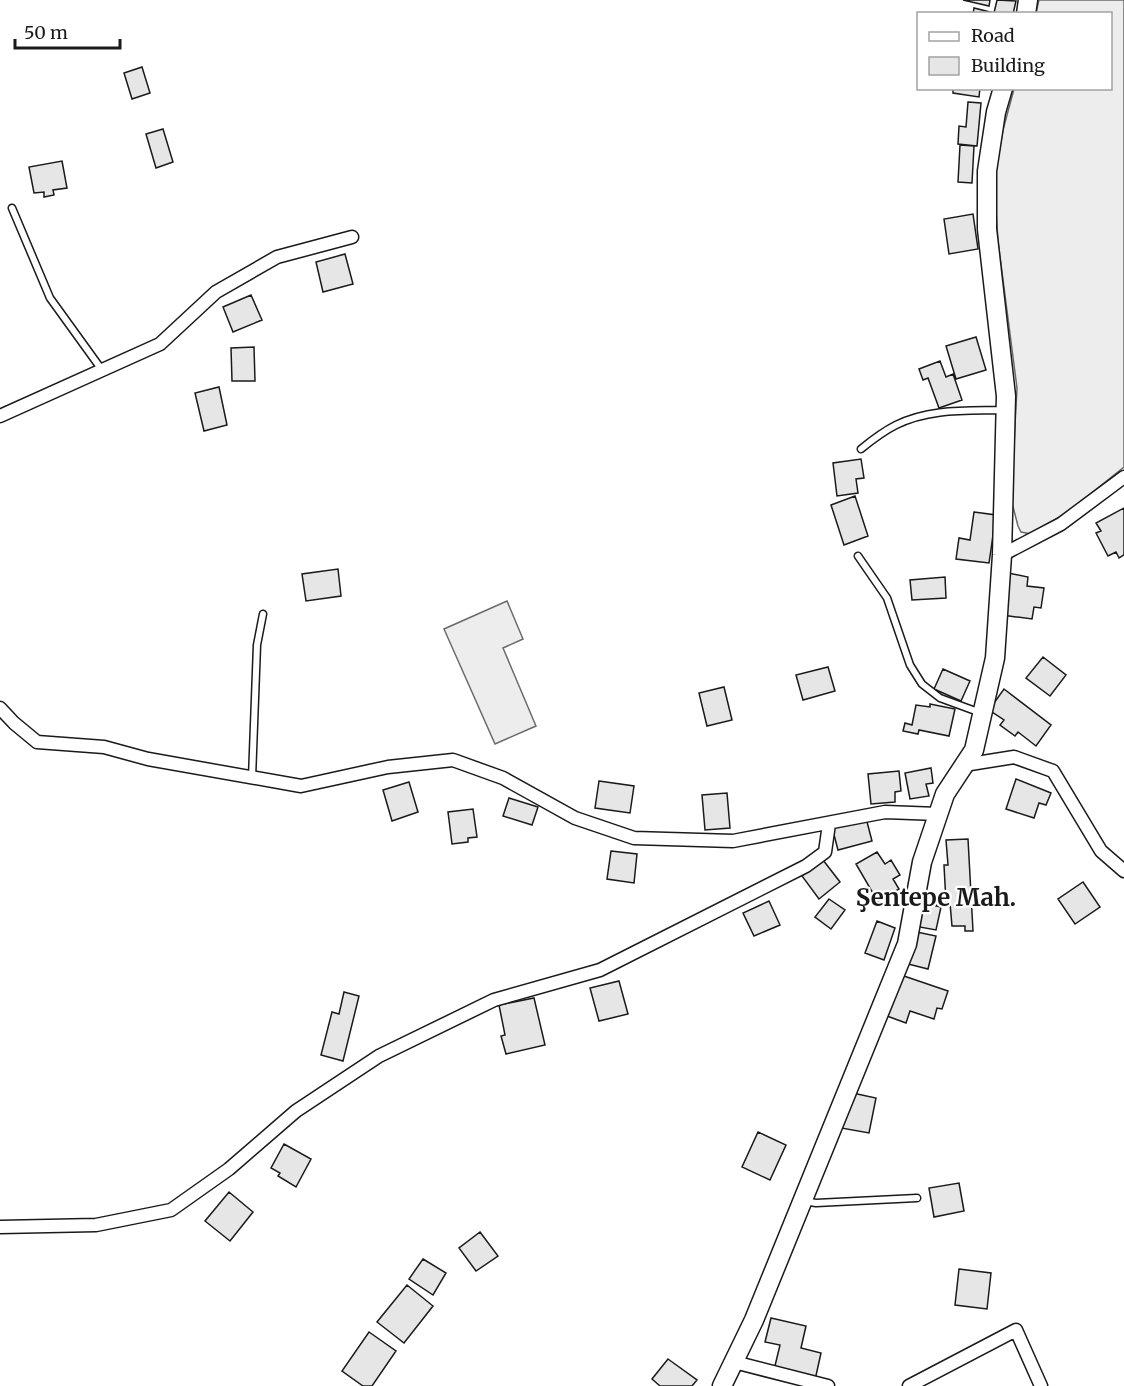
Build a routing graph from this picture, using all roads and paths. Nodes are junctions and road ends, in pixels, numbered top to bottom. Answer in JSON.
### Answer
{"nodes":[{"id":1,"x":1002,"y":90,"type":"edge"},
{"id":2,"x":12,"y":208,"type":"dead end"},
{"id":3,"x":352,"y":237,"type":"dead end"},
{"id":4,"x":102,"y":370,"type":"junction"},
{"id":5,"x":1006,"y":410,"type":"junction"},
{"id":6,"x":0,"y":416,"type":"edge"},
{"id":7,"x":861,"y":449,"type":"dead end"},
{"id":8,"x":1124,"y":477,"type":"edge"},
{"id":9,"x":1002,"y":555,"type":"junction"},
{"id":10,"x":858,"y":556,"type":"dead end"},
{"id":11,"x":263,"y":615,"type":"dead end"},
{"id":12,"x":0,"y":708,"type":"edge"},
{"id":13,"x":982,"y":713,"type":"junction"},
{"id":14,"x":964,"y":765,"type":"junction"},
{"id":15,"x":252,"y":778,"type":"junction"},
{"id":16,"x":938,"y":814,"type":"junction"},
{"id":17,"x":829,"y":824,"type":"junction"},
{"id":18,"x":1124,"y":871,"type":"edge"},
{"id":19,"x":918,"y":1198,"type":"dead end"},
{"id":20,"x":801,"y":1200,"type":"junction"},
{"id":21,"x":0,"y":1227,"type":"edge"},
{"id":22,"x":734,"y":1362,"type":"junction"},
{"id":23,"x":722,"y":1386,"type":"edge"},
{"id":24,"x":828,"y":1386,"type":"edge"},
{"id":25,"x":909,"y":1386,"type":"edge"},
{"id":26,"x":1041,"y":1386,"type":"edge"}],
"edges":[{"from":1,"to":5,"type":"street"},
{"from":2,"to":4,"type":"lane"},
{"from":3,"to":4,"type":"street"},
{"from":4,"to":6,"type":"street"},
{"from":5,"to":7,"type":"lane"},
{"from":5,"to":9,"type":"street"},
{"from":8,"to":9,"type":"street"},
{"from":9,"to":13,"type":"street"},
{"from":10,"to":13,"type":"lane"},
{"from":11,"to":15,"type":"lane"},
{"from":12,"to":15,"type":"street"},
{"from":13,"to":14,"type":"street"},
{"from":14,"to":16,"type":"street"},
{"from":14,"to":18,"type":"street"},
{"from":15,"to":17,"type":"street"},
{"from":16,"to":17,"type":"street"},
{"from":16,"to":20,"type":"street"},
{"from":17,"to":21,"type":"street"},
{"from":19,"to":20,"type":"lane"},
{"from":20,"to":22,"type":"street"},
{"from":22,"to":23,"type":"street"},
{"from":22,"to":24,"type":"street"},
{"from":25,"to":26,"type":"street"}]}
